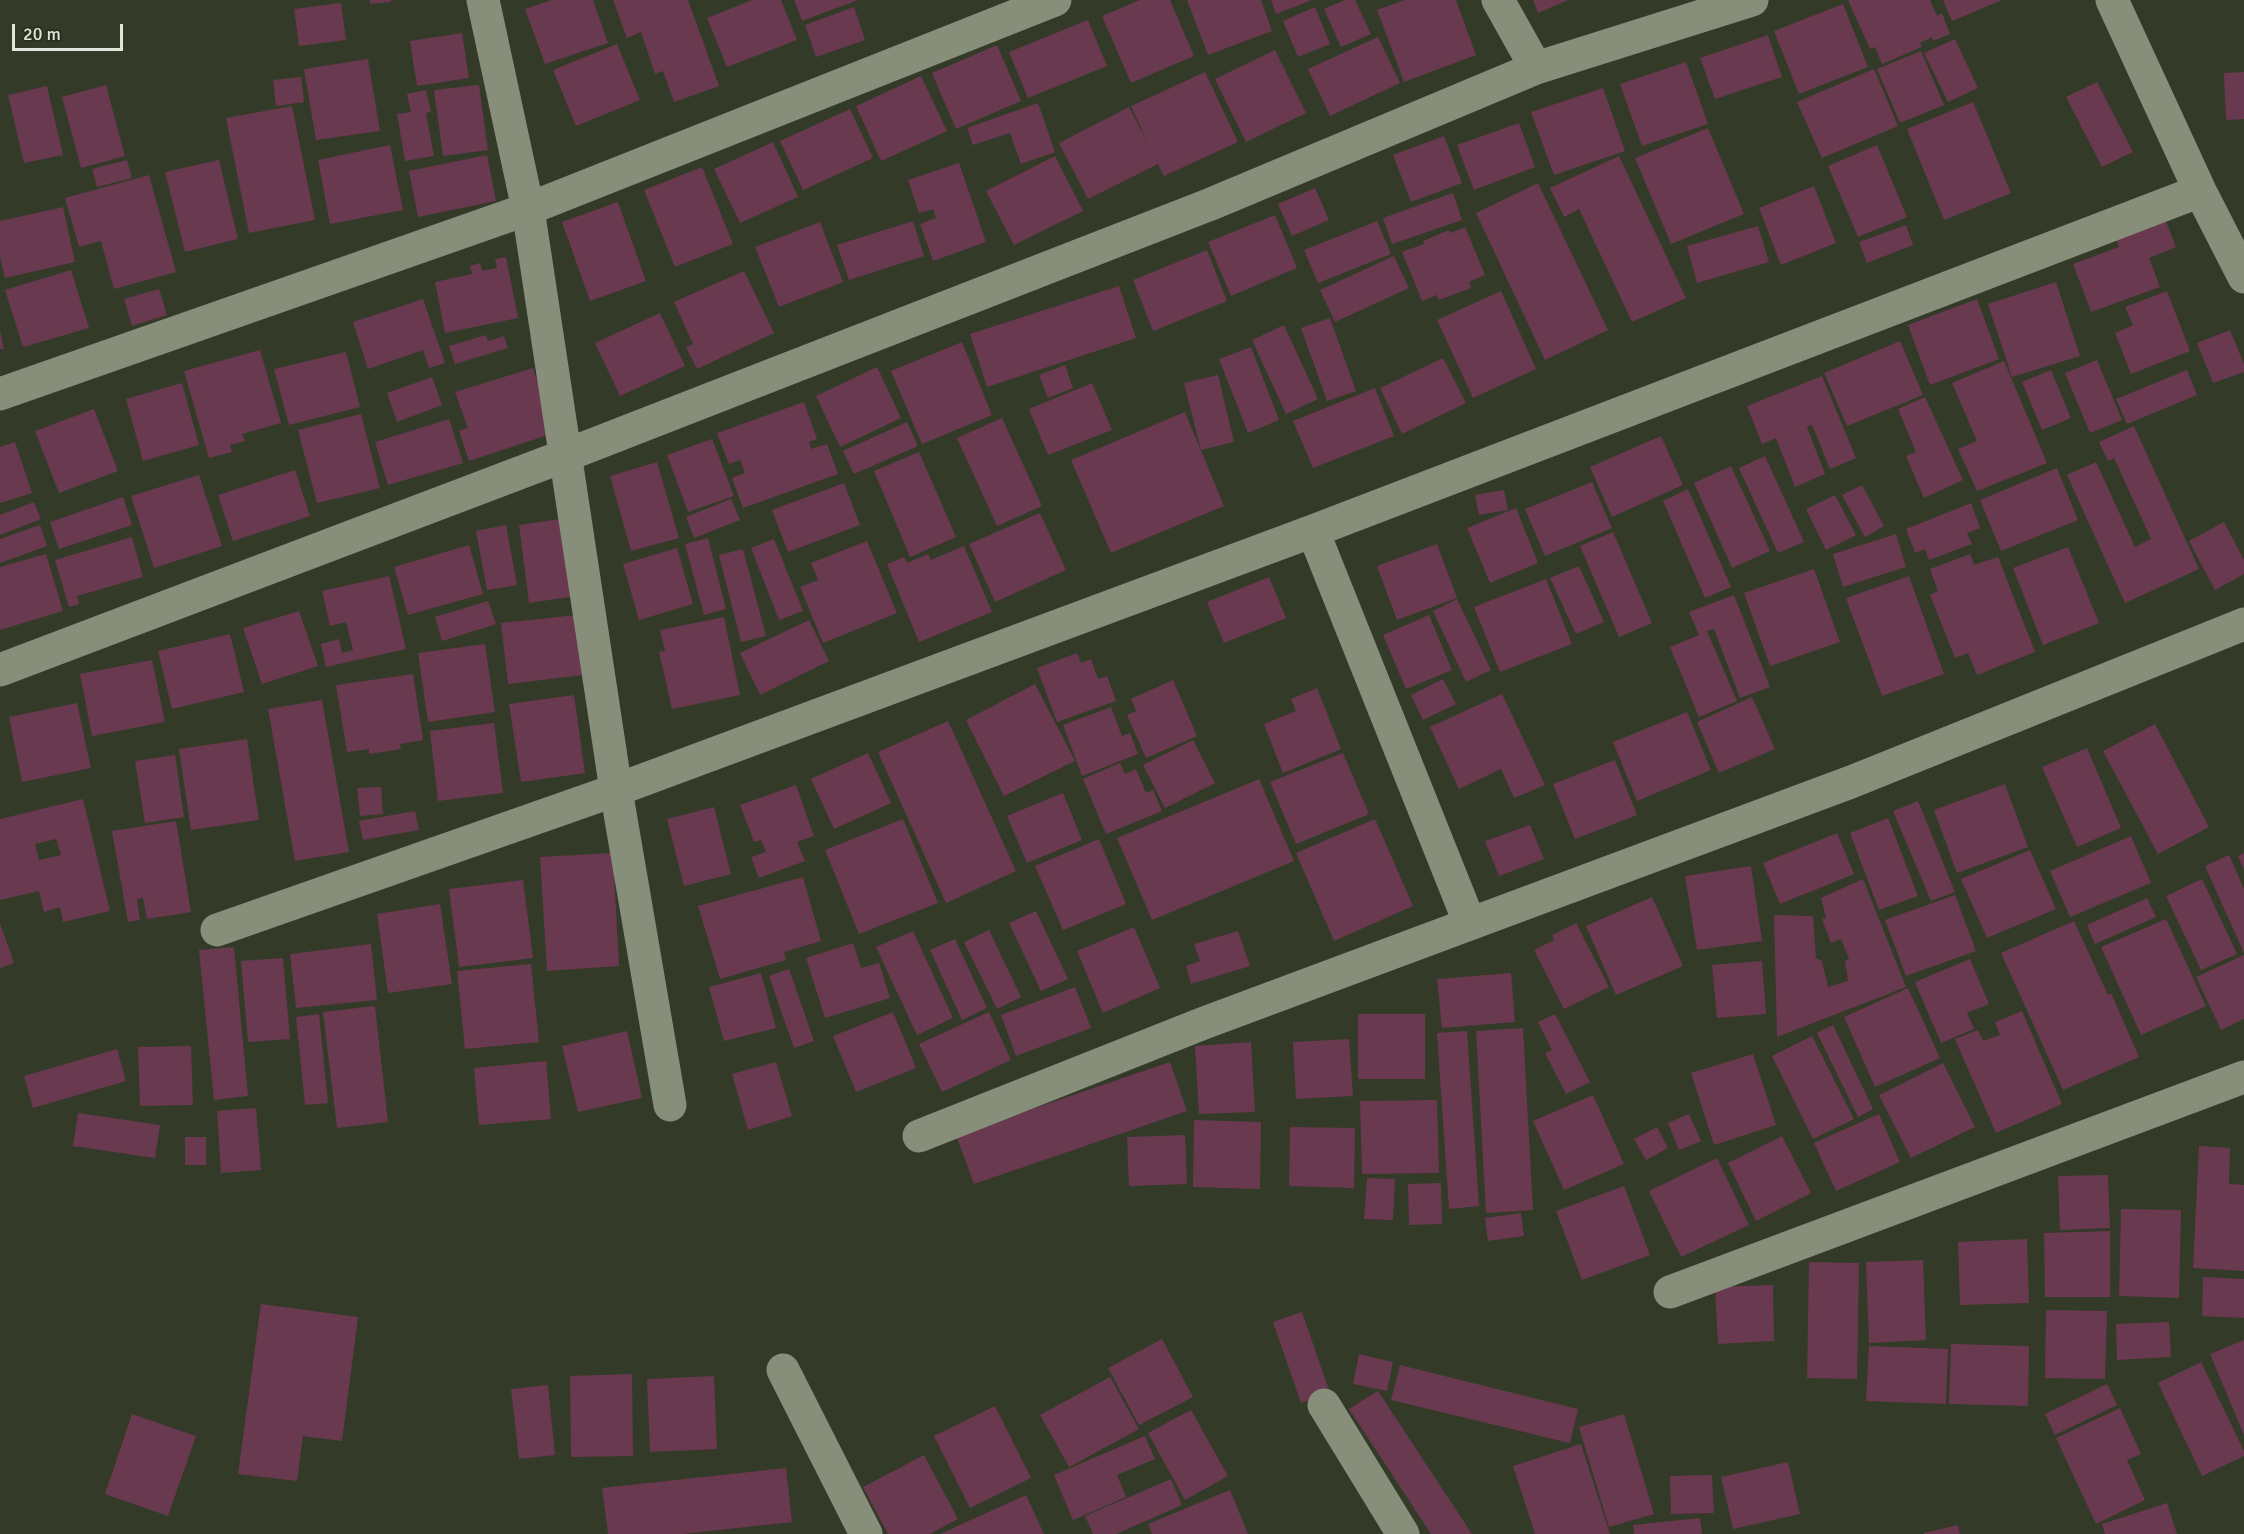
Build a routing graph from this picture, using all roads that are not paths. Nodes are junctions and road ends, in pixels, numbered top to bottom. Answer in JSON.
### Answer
{"nodes":[{"id":1,"x":483,"y":0,"type":"edge"},
{"id":2,"x":1054,"y":0,"type":"edge"},
{"id":3,"x":1498,"y":0,"type":"edge"},
{"id":4,"x":1752,"y":0,"type":"edge"},
{"id":5,"x":2112,"y":0,"type":"edge"},
{"id":6,"x":1536,"y":68,"type":"junction"},
{"id":7,"x":2200,"y":191,"type":"junction"},
{"id":8,"x":528,"y":209,"type":"junction"},
{"id":9,"x":2244,"y":277,"type":"edge"},
{"id":10,"x":0,"y":394,"type":"edge"},
{"id":11,"x":564,"y":456,"type":"junction"},
{"id":12,"x":1313,"y":531,"type":"junction"},
{"id":13,"x":2244,"y":624,"type":"edge"},
{"id":14,"x":0,"y":670,"type":"edge"},
{"id":15,"x":616,"y":790,"type":"junction"},
{"id":16,"x":1470,"y":924,"type":"junction"},
{"id":17,"x":217,"y":930,"type":"dead end"},
{"id":18,"x":2244,"y":1077,"type":"edge"},
{"id":19,"x":670,"y":1105,"type":"dead end"},
{"id":20,"x":919,"y":1136,"type":"dead end"},
{"id":21,"x":1670,"y":1292,"type":"dead end"},
{"id":22,"x":783,"y":1370,"type":"dead end"},
{"id":23,"x":1324,"y":1404,"type":"dead end"},
{"id":24,"x":866,"y":1534,"type":"edge"},
{"id":25,"x":1403,"y":1534,"type":"edge"}],
"edges":[{"from":1,"to":8,"type":"street"},
{"from":2,"to":8,"type":"street"},
{"from":3,"to":6,"type":"street"},
{"from":4,"to":6,"type":"street"},
{"from":5,"to":7,"type":"street"},
{"from":6,"to":11,"type":"street"},
{"from":7,"to":9,"type":"street"},
{"from":7,"to":12,"type":"street"},
{"from":8,"to":10,"type":"street"},
{"from":8,"to":11,"type":"street"},
{"from":11,"to":14,"type":"street"},
{"from":11,"to":15,"type":"street"},
{"from":12,"to":15,"type":"street"},
{"from":12,"to":16,"type":"street"},
{"from":13,"to":16,"type":"street"},
{"from":15,"to":17,"type":"street"},
{"from":15,"to":19,"type":"street"},
{"from":16,"to":20,"type":"street"},
{"from":18,"to":21,"type":"street"},
{"from":22,"to":24,"type":"street"},
{"from":23,"to":25,"type":"street"}]}
